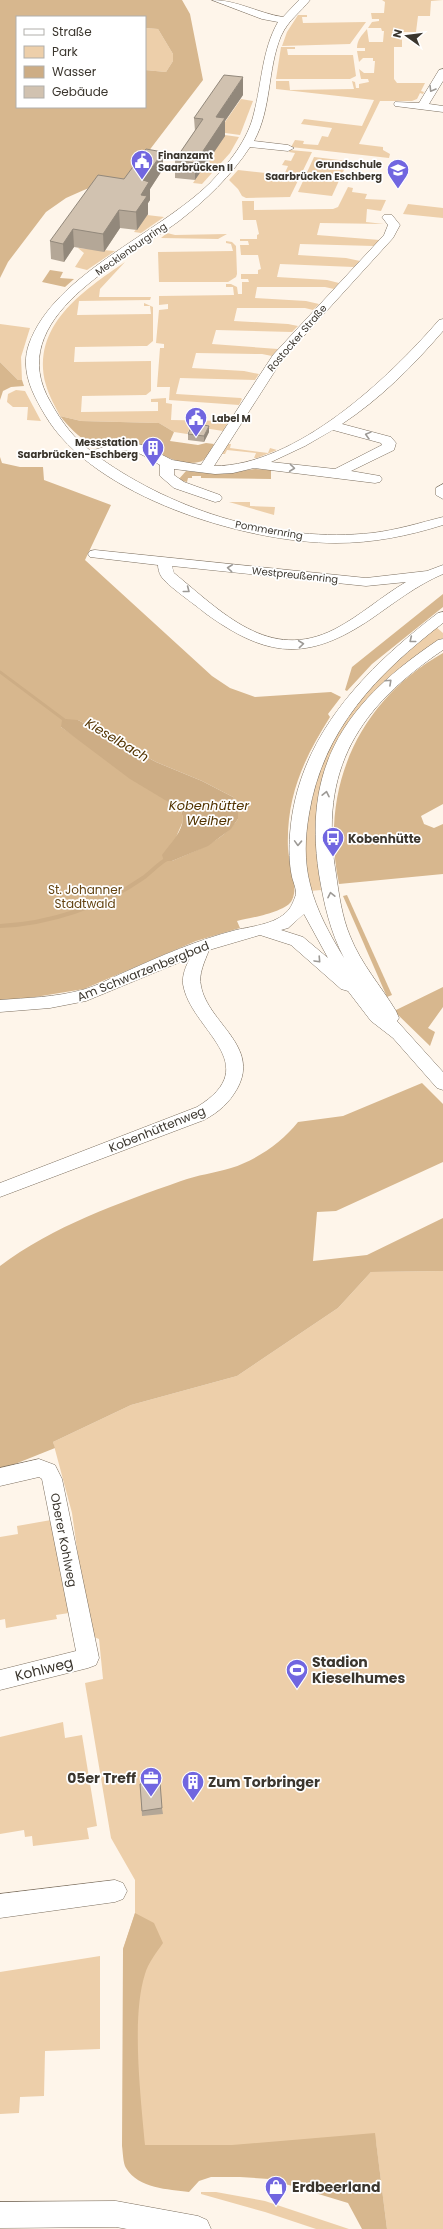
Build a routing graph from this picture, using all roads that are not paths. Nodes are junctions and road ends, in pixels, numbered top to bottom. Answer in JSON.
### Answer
{"nodes":[{"id":1,"x":217,"y":0,"type":"edge"},
{"id":2,"x":305,"y":0,"type":"edge"},
{"id":3,"x":284,"y":20,"type":"junction"},
{"id":4,"x":443,"y":72,"type":"edge"},
{"id":5,"x":399,"y":104,"type":"dead end"},
{"id":6,"x":422,"y":107,"type":"junction"},
{"id":7,"x":443,"y":109,"type":"edge"},
{"id":8,"x":246,"y":143,"type":"junction"},
{"id":9,"x":288,"y":148,"type":"dead end"},
{"id":10,"x":388,"y":217,"type":"dead end"},
{"id":11,"x":443,"y":323,"type":"edge"},
{"id":12,"x":333,"y":426,"type":"junction"},
{"id":13,"x":152,"y":455,"type":"junction"},
{"id":14,"x":90,"y":457,"type":"junction"},
{"id":15,"x":167,"y":463,"type":"junction"},
{"id":16,"x":254,"y":464,"type":"junction"},
{"id":17,"x":104,"y":468,"type":"junction"},
{"id":18,"x":205,"y":469,"type":"junction"},
{"id":19,"x":337,"y":473,"type":"junction"},
{"id":20,"x":375,"y":479,"type":"dead end"},
{"id":21,"x":215,"y":498,"type":"dead end"},
{"id":22,"x":443,"y":521,"type":"edge"},
{"id":23,"x":95,"y":554,"type":"dead end"},
{"id":24,"x":164,"y":562,"type":"junction"},
{"id":25,"x":443,"y":569,"type":"edge"},
{"id":26,"x":426,"y":575,"type":"junction"},
{"id":27,"x":443,"y":616,"type":"edge"},
{"id":28,"x":443,"y":643,"type":"edge"},
{"id":29,"x":304,"y":893,"type":"junction"},
{"id":30,"x":329,"y":927,"type":"junction"},
{"id":31,"x":286,"y":931,"type":"junction"},
{"id":32,"x":202,"y":946,"type":"junction"},
{"id":33,"x":357,"y":992,"type":"junction"},
{"id":34,"x":0,"y":1006,"type":"edge"},
{"id":35,"x":392,"y":1026,"type":"junction"},
{"id":36,"x":443,"y":1083,"type":"edge"},
{"id":37,"x":0,"y":1190,"type":"edge"},
{"id":38,"x":0,"y":1477,"type":"edge"},
{"id":39,"x":88,"y":1658,"type":"joint"},
{"id":40,"x":0,"y":1680,"type":"edge"},
{"id":41,"x":115,"y":1891,"type":"dead end"},
{"id":42,"x":0,"y":1906,"type":"edge"},
{"id":43,"x":0,"y":2215,"type":"edge"},
{"id":44,"x":198,"y":2229,"type":"edge"}],
"edges":[{"from":1,"to":3,"type":"street"},
{"from":2,"to":3,"type":"street","name":"Mecklenburgring"},
{"from":3,"to":8,"type":"street","name":"Mecklenburgring"},
{"from":4,"to":6,"type":"street","one_way":true},
{"from":5,"to":6,"type":"street"},
{"from":6,"to":7,"type":"street"},
{"from":8,"to":9,"type":"street"},
{"from":8,"to":14,"type":"street","name":"Mecklenburgring"},
{"from":10,"to":18,"type":"street","name":"Rostocker Straße"},
{"from":11,"to":12,"type":"street"},
{"from":12,"to":16,"type":"street"},
{"from":19,"to":12,"type":"street","one_way":true},
{"from":13,"to":14,"type":"street"},
{"from":13,"to":15,"type":"street"},
{"from":13,"to":17,"type":"street"},
{"from":14,"to":17,"type":"street","name":"Mecklenburgring"},
{"from":15,"to":18,"type":"street"},
{"from":15,"to":21,"type":"street"},
{"from":16,"to":18,"type":"street"},
{"from":16,"to":19,"type":"street","one_way":true},
{"from":17,"to":22,"type":"street","name":"Pommernring"},
{"from":19,"to":20,"type":"street"},
{"from":23,"to":24,"type":"street","name":"Westpreußenring"},
{"from":26,"to":24,"type":"street","name":"Westpreußenring","one_way":true},
{"from":24,"to":26,"type":"street","name":"Westpreußenring","one_way":true},
{"from":25,"to":26,"type":"street","name":"Westpreußenring"},
{"from":27,"to":29,"type":"street","one_way":true},
{"from":30,"to":28,"type":"street","one_way":true},
{"from":29,"to":30,"type":"street"},
{"from":29,"to":31,"type":"street"},
{"from":30,"to":31,"type":"street","name":"Am Schwarzenbergbad"},
{"from":30,"to":33,"type":"street"},
{"from":30,"to":35,"type":"street"},
{"from":31,"to":32,"type":"street","name":"Am Schwarzenbergbad"},
{"from":31,"to":33,"type":"street","name":"Am Schwarzenbergbad","one_way":true},
{"from":32,"to":34,"type":"street","name":"Am Schwarzenbergbad"},
{"from":32,"to":37,"type":"street","name":"Kobenhüttenweg"},
{"from":33,"to":35,"type":"street"},
{"from":35,"to":36,"type":"street"},
{"from":38,"to":39,"type":"street","name":"Oberer Kohlweg"},
{"from":39,"to":40,"type":"street","name":"Kohlweg"},
{"from":41,"to":42,"type":"street"},
{"from":43,"to":44,"type":"street"}]}
